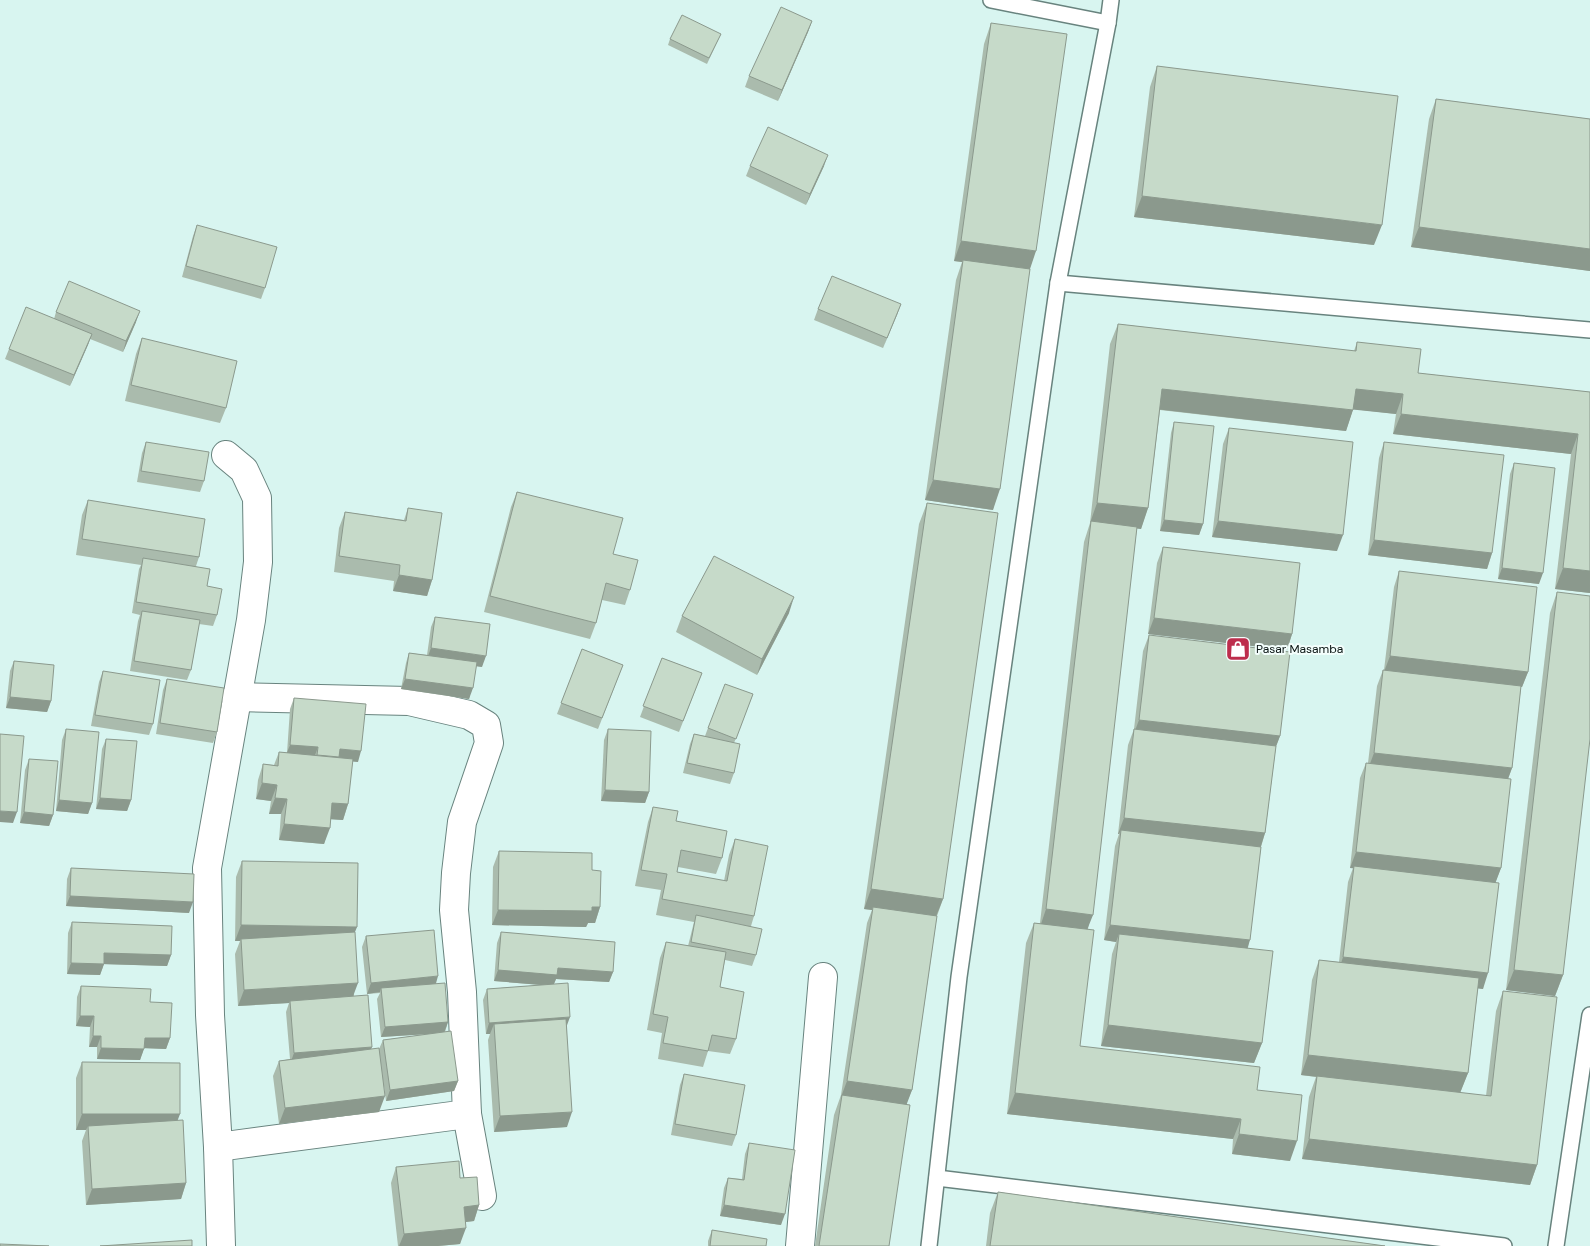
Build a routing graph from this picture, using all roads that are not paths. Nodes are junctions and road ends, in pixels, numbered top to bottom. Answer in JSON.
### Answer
{"nodes":[{"id":1,"x":991,"y":0,"type":"edge"},
{"id":2,"x":1111,"y":0,"type":"edge"},
{"id":3,"x":1108,"y":23,"type":"junction"},
{"id":4,"x":1058,"y":283,"type":"junction"},
{"id":5,"x":1590,"y":330,"type":"edge"},
{"id":6,"x":226,"y":455,"type":"dead end"},
{"id":7,"x":236,"y":697,"type":"junction"},
{"id":8,"x":823,"y":976,"type":"dead end"},
{"id":9,"x":1590,"y":1016,"type":"edge"},
{"id":10,"x":467,"y":1114,"type":"junction"},
{"id":11,"x":218,"y":1147,"type":"junction"},
{"id":12,"x":937,"y":1178,"type":"junction"},
{"id":13,"x":482,"y":1196,"type":"dead end"},
{"id":14,"x":221,"y":1246,"type":"edge"},
{"id":15,"x":800,"y":1246,"type":"edge"},
{"id":16,"x":929,"y":1246,"type":"edge"},
{"id":17,"x":1504,"y":1246,"type":"edge"},
{"id":18,"x":1556,"y":1246,"type":"edge"}],
"edges":[{"from":1,"to":3,"type":"lane"},
{"from":2,"to":3,"type":"lane"},
{"from":3,"to":4,"type":"lane"},
{"from":4,"to":5,"type":"lane"},
{"from":4,"to":12,"type":"lane"},
{"from":6,"to":7,"type":"street"},
{"from":7,"to":10,"type":"street"},
{"from":7,"to":11,"type":"street"},
{"from":8,"to":15,"type":"street"},
{"from":9,"to":18,"type":"lane"},
{"from":10,"to":11,"type":"street"},
{"from":10,"to":13,"type":"street"},
{"from":11,"to":14,"type":"street"},
{"from":12,"to":16,"type":"lane"},
{"from":12,"to":17,"type":"lane"}]}
